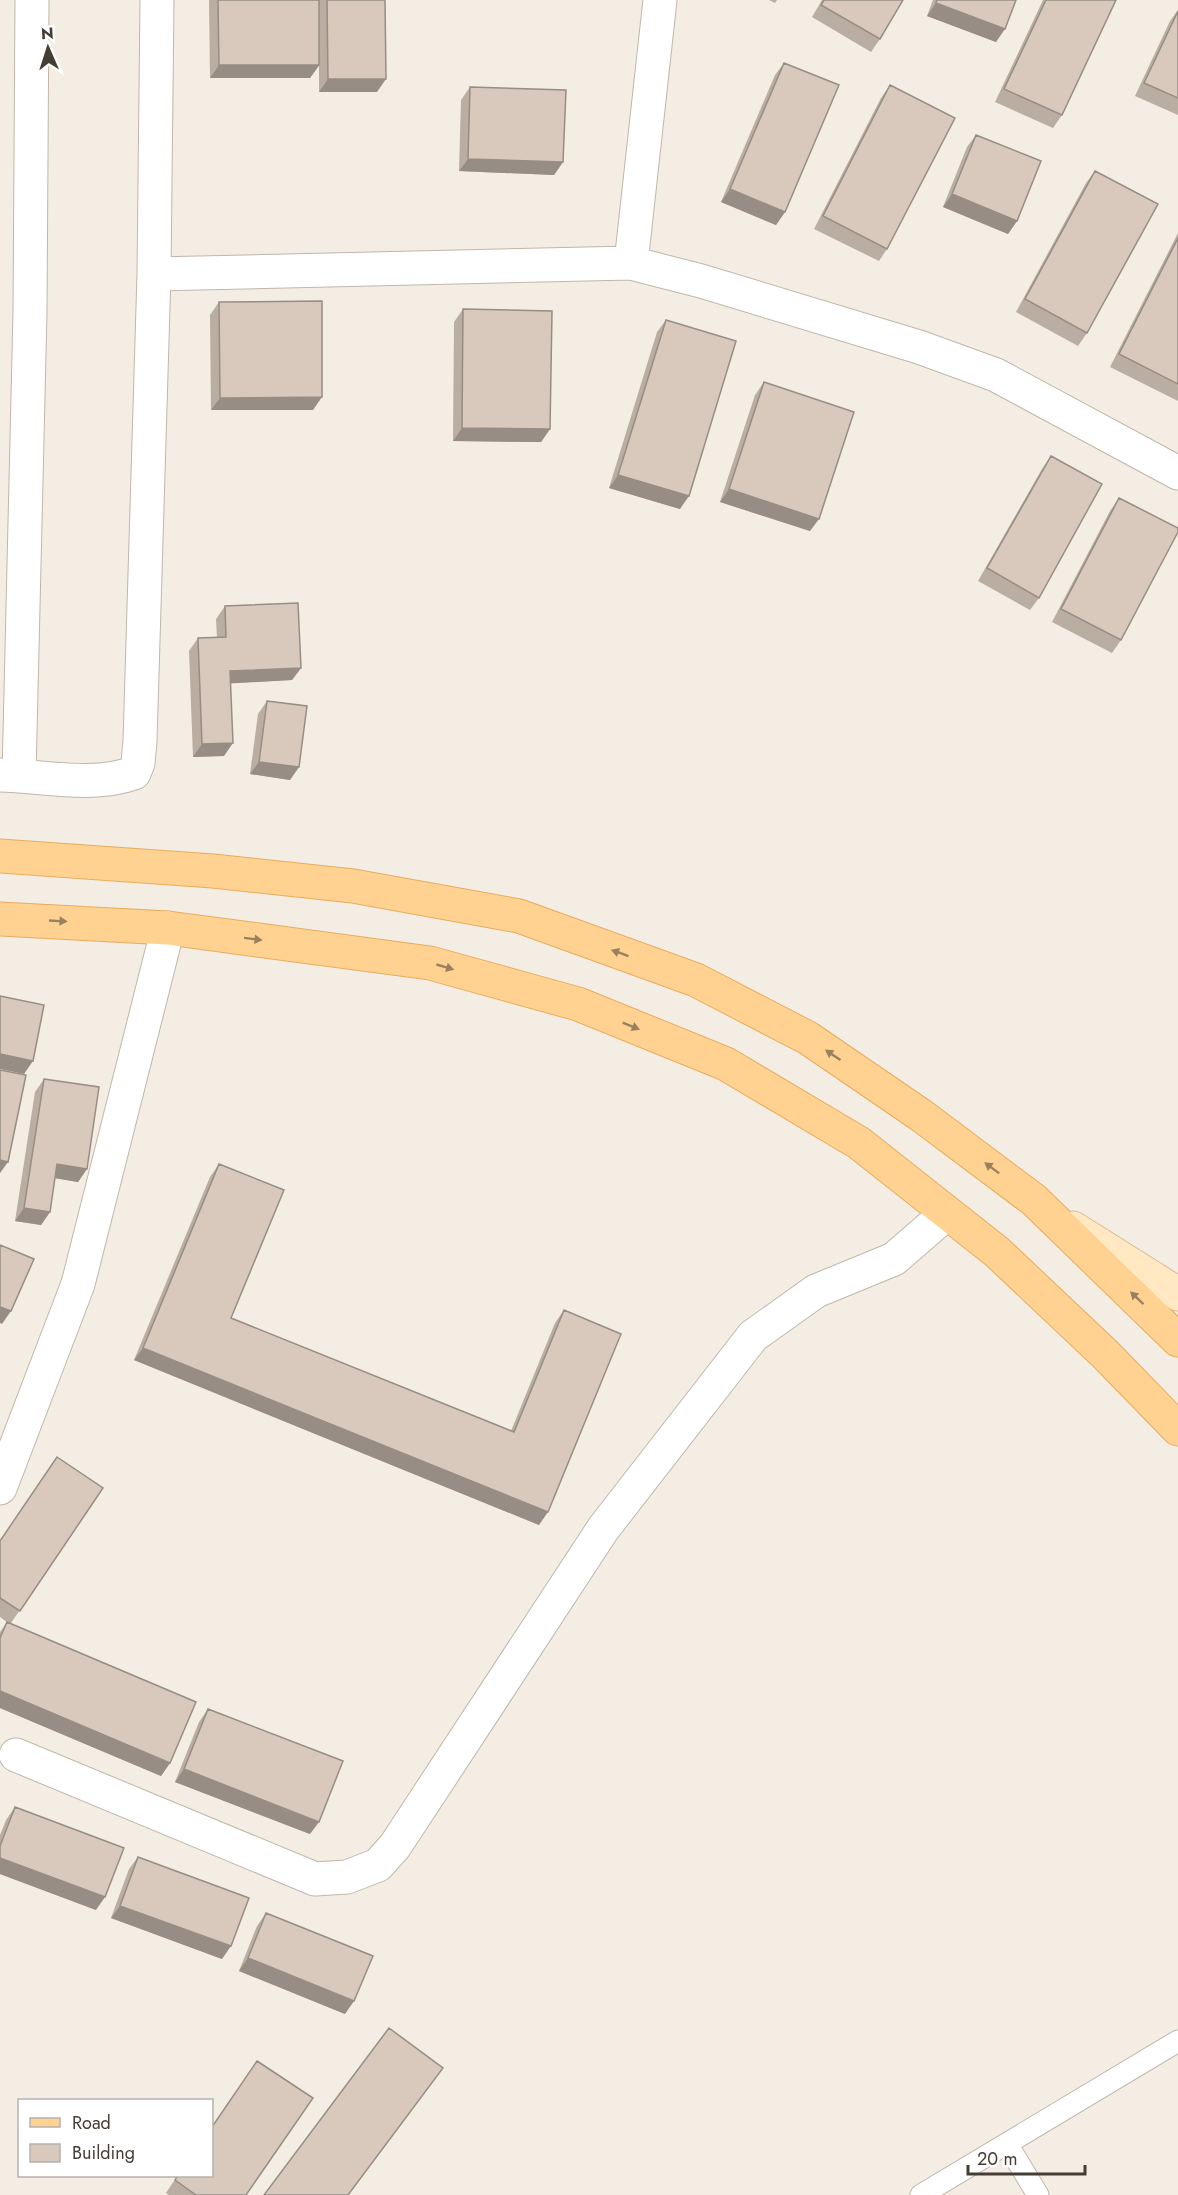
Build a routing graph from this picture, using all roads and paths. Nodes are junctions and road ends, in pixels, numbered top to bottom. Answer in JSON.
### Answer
{"nodes":[{"id":1,"x":32,"y":0,"type":"edge"},
{"id":2,"x":157,"y":0,"type":"edge"},
{"id":3,"x":660,"y":0,"type":"edge"},
{"id":4,"x":631,"y":263,"type":"junction"},
{"id":5,"x":154,"y":274,"type":"junction"},
{"id":6,"x":1178,"y":473,"type":"edge"},
{"id":7,"x":9,"y":775,"type":"edge"},
{"id":8,"x":0,"y":856,"type":"edge"},
{"id":9,"x":0,"y":919,"type":"edge"},
{"id":10,"x":168,"y":928,"type":"junction"},
{"id":11,"x":1043,"y":1209,"type":"junction"},
{"id":12,"x":947,"y":1213,"type":"junction"},
{"id":13,"x":1177,"y":1293,"type":"edge"},
{"id":14,"x":1178,"y":1340,"type":"edge"},
{"id":15,"x":1178,"y":1429,"type":"edge"},
{"id":16,"x":0,"y":1488,"type":"edge"},
{"id":17,"x":16,"y":1755,"type":"dead end"},
{"id":18,"x":1178,"y":2042,"type":"edge"},
{"id":19,"x":1007,"y":2145,"type":"junction"},
{"id":20,"x":921,"y":2195,"type":"edge"},
{"id":21,"x":1038,"y":2195,"type":"edge"}],
"edges":[{"from":1,"to":7,"type":"street"},
{"from":2,"to":5,"type":"street"},
{"from":3,"to":4,"type":"street"},
{"from":4,"to":5,"type":"street"},
{"from":4,"to":6,"type":"street"},
{"from":5,"to":7,"type":"street"},
{"from":11,"to":8,"type":"main road","one_way":true},
{"from":9,"to":10,"type":"main road","one_way":true},
{"from":10,"to":12,"type":"main road","one_way":true},
{"from":10,"to":16,"type":"street"},
{"from":11,"to":13,"type":"main road"},
{"from":14,"to":11,"type":"main road","one_way":true},
{"from":12,"to":15,"type":"main road"},
{"from":12,"to":17,"type":"street"},
{"from":18,"to":19,"type":"lane"},
{"from":19,"to":20,"type":"lane"},
{"from":19,"to":21,"type":"lane"}]}
